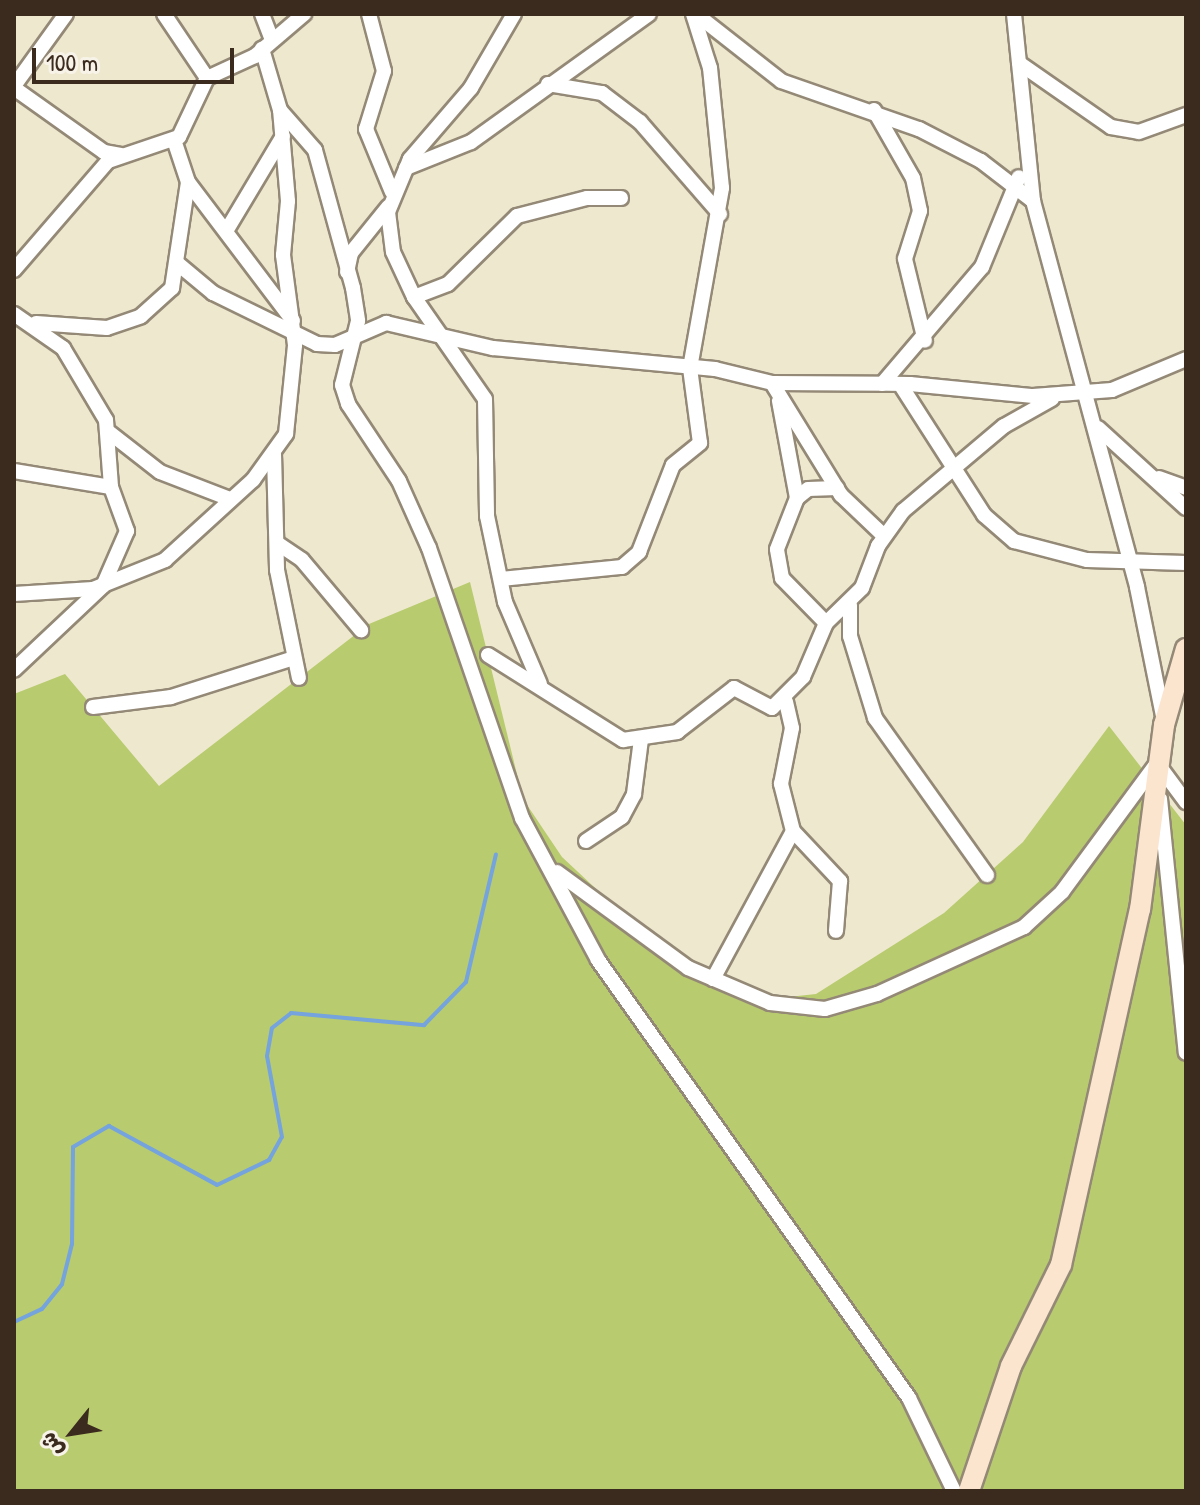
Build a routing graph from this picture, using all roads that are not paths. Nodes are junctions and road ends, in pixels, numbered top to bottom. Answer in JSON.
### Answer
{"nodes":[{"id":1,"x":66,"y":14,"type":"edge"},
{"id":2,"x":164,"y":14,"type":"edge"},
{"id":3,"x":262,"y":14,"type":"edge"},
{"id":4,"x":304,"y":14,"type":"edge"},
{"id":5,"x":369,"y":14,"type":"edge"},
{"id":6,"x":514,"y":14,"type":"edge"},
{"id":7,"x":649,"y":14,"type":"edge"},
{"id":8,"x":1014,"y":15,"type":"edge"},
{"id":9,"x":691,"y":16,"type":"edge"},
{"id":10,"x":266,"y":44,"type":"junction"},
{"id":11,"x":1019,"y":63,"type":"junction"},
{"id":12,"x":207,"y":78,"type":"junction"},
{"id":13,"x":548,"y":84,"type":"junction"},
{"id":14,"x":14,"y":87,"type":"edge"},
{"id":15,"x":280,"y":110,"type":"junction"},
{"id":16,"x":874,"y":110,"type":"junction"},
{"id":17,"x":1186,"y":115,"type":"edge"},
{"id":18,"x":283,"y":136,"type":"junction"},
{"id":19,"x":174,"y":140,"type":"junction"},
{"id":20,"x":1028,"y":152,"type":"junction"},
{"id":21,"x":126,"y":156,"type":"junction"},
{"id":22,"x":405,"y":168,"type":"junction"},
{"id":23,"x":188,"y":182,"type":"junction"},
{"id":24,"x":1017,"y":185,"type":"junction"},
{"id":25,"x":621,"y":198,"type":"dead end"},
{"id":26,"x":391,"y":199,"type":"junction"},
{"id":27,"x":1033,"y":201,"type":"junction"},
{"id":28,"x":720,"y":214,"type":"junction"},
{"id":29,"x":228,"y":228,"type":"junction"},
{"id":30,"x":177,"y":263,"type":"junction"},
{"id":31,"x":14,"y":270,"type":"edge"},
{"id":32,"x":347,"y":273,"type":"junction"},
{"id":33,"x":414,"y":297,"type":"junction"},
{"id":34,"x":14,"y":314,"type":"edge"},
{"id":35,"x":36,"y":323,"type":"junction"},
{"id":36,"x":294,"y":328,"type":"junction"},
{"id":37,"x":356,"y":335,"type":"junction"},
{"id":38,"x":445,"y":336,"type":"junction"},
{"id":39,"x":925,"y":341,"type":"junction"},
{"id":40,"x":1186,"y":359,"type":"edge"},
{"id":41,"x":690,"y":368,"type":"junction"},
{"id":42,"x":1186,"y":368,"type":"edge"},
{"id":43,"x":1161,"y":370,"type":"junction"},
{"id":44,"x":772,"y":383,"type":"junction"},
{"id":45,"x":882,"y":384,"type":"junction"},
{"id":46,"x":900,"y":384,"type":"junction"},
{"id":47,"x":1086,"y":395,"type":"junction"},
{"id":48,"x":1060,"y":396,"type":"junction"},
{"id":49,"x":1095,"y":425,"type":"junction"},
{"id":50,"x":110,"y":432,"type":"junction"},
{"id":51,"x":274,"y":454,"type":"junction"},
{"id":52,"x":956,"y":468,"type":"junction"},
{"id":53,"x":14,"y":471,"type":"edge"},
{"id":54,"x":1151,"y":475,"type":"junction"},
{"id":55,"x":111,"y":487,"type":"junction"},
{"id":56,"x":837,"y":488,"type":"junction"},
{"id":57,"x":1186,"y":488,"type":"edge"},
{"id":58,"x":797,"y":498,"type":"junction"},
{"id":59,"x":230,"y":499,"type":"junction"},
{"id":60,"x":1186,"y":508,"type":"edge"},
{"id":61,"x":884,"y":536,"type":"junction"},
{"id":62,"x":277,"y":543,"type":"junction"},
{"id":63,"x":1131,"y":563,"type":"junction"},
{"id":64,"x":1186,"y":563,"type":"edge"},
{"id":65,"x":501,"y":579,"type":"junction"},
{"id":66,"x":103,"y":586,"type":"junction"},
{"id":67,"x":19,"y":596,"type":"edge"},
{"id":68,"x":850,"y":605,"type":"junction"},
{"id":69,"x":826,"y":623,"type":"junction"},
{"id":70,"x":361,"y":630,"type":"dead end"},
{"id":71,"x":488,"y":655,"type":"dead end"},
{"id":72,"x":294,"y":658,"type":"junction"},
{"id":73,"x":1185,"y":659,"type":"edge"},
{"id":74,"x":14,"y":670,"type":"edge"},
{"id":75,"x":299,"y":678,"type":"dead end"},
{"id":76,"x":540,"y":684,"type":"junction"},
{"id":77,"x":786,"y":702,"type":"junction"},
{"id":78,"x":93,"y":707,"type":"dead end"},
{"id":79,"x":1164,"y":725,"type":"junction"},
{"id":80,"x":641,"y":739,"type":"junction"},
{"id":81,"x":1160,"y":763,"type":"junction"},
{"id":82,"x":1158,"y":790,"type":"junction"},
{"id":83,"x":1186,"y":802,"type":"edge"},
{"id":84,"x":793,"y":831,"type":"junction"},
{"id":85,"x":586,"y":841,"type":"dead end"},
{"id":86,"x":554,"y":869,"type":"junction"},
{"id":87,"x":987,"y":875,"type":"dead end"},
{"id":88,"x":836,"y":931,"type":"dead end"},
{"id":89,"x":713,"y":979,"type":"junction"},
{"id":90,"x":1186,"y":1053,"type":"edge"},
{"id":91,"x":954,"y":1491,"type":"edge"},
{"id":92,"x":969,"y":1491,"type":"edge"}],
"edges":[{"from":1,"to":14,"type":"street"},
{"from":2,"to":12,"type":"street"},
{"from":3,"to":10,"type":"street"},
{"from":4,"to":10,"type":"street"},
{"from":5,"to":26,"type":"street"},
{"from":6,"to":22,"type":"street"},
{"from":7,"to":13,"type":"street"},
{"from":8,"to":11,"type":"street"},
{"from":9,"to":16,"type":"street"},
{"from":9,"to":28,"type":"street"},
{"from":10,"to":12,"type":"street"},
{"from":10,"to":15,"type":"street"},
{"from":11,"to":17,"type":"street"},
{"from":11,"to":20,"type":"street"},
{"from":12,"to":19,"type":"street"},
{"from":13,"to":22,"type":"street"},
{"from":13,"to":28,"type":"street"},
{"from":14,"to":21,"type":"street"},
{"from":15,"to":18,"type":"street"},
{"from":15,"to":32,"type":"street"},
{"from":16,"to":24,"type":"street"},
{"from":16,"to":39,"type":"street"},
{"from":18,"to":29,"type":"street"},
{"from":18,"to":36,"type":"street"},
{"from":19,"to":21,"type":"street"},
{"from":19,"to":23,"type":"street"},
{"from":20,"to":24,"type":"street"},
{"from":20,"to":27,"type":"street"},
{"from":21,"to":31,"type":"street"},
{"from":22,"to":26,"type":"street"},
{"from":23,"to":29,"type":"street"},
{"from":23,"to":30,"type":"street"},
{"from":24,"to":27,"type":"street"},
{"from":24,"to":39,"type":"street"},
{"from":25,"to":33,"type":"street"},
{"from":26,"to":32,"type":"street"},
{"from":26,"to":33,"type":"street"},
{"from":27,"to":47,"type":"street"},
{"from":28,"to":41,"type":"street"},
{"from":29,"to":36,"type":"street"},
{"from":30,"to":35,"type":"street"},
{"from":30,"to":36,"type":"street"},
{"from":32,"to":37,"type":"street"},
{"from":33,"to":38,"type":"street"},
{"from":34,"to":35,"type":"street"},
{"from":35,"to":50,"type":"street"},
{"from":36,"to":37,"type":"street"},
{"from":36,"to":51,"type":"street"},
{"from":37,"to":38,"type":"street"},
{"from":37,"to":86,"type":"street"},
{"from":38,"to":41,"type":"street"},
{"from":38,"to":65,"type":"street"},
{"from":39,"to":45,"type":"street"},
{"from":40,"to":43,"type":"street"},
{"from":41,"to":44,"type":"street"},
{"from":41,"to":65,"type":"street"},
{"from":42,"to":43,"type":"street"},
{"from":43,"to":47,"type":"street"},
{"from":44,"to":45,"type":"street"},
{"from":44,"to":56,"type":"street"},
{"from":44,"to":58,"type":"street"},
{"from":45,"to":46,"type":"street"},
{"from":46,"to":48,"type":"street"},
{"from":46,"to":52,"type":"street"},
{"from":47,"to":48,"type":"street"},
{"from":47,"to":49,"type":"street"},
{"from":48,"to":52,"type":"street"},
{"from":49,"to":54,"type":"street"},
{"from":49,"to":63,"type":"street"},
{"from":50,"to":55,"type":"street"},
{"from":50,"to":59,"type":"street"},
{"from":51,"to":59,"type":"street"},
{"from":51,"to":62,"type":"street"},
{"from":52,"to":61,"type":"street"},
{"from":52,"to":63,"type":"street"},
{"from":53,"to":55,"type":"street"},
{"from":54,"to":57,"type":"street"},
{"from":54,"to":60,"type":"street"},
{"from":55,"to":66,"type":"street"},
{"from":56,"to":58,"type":"street"},
{"from":56,"to":61,"type":"street"},
{"from":58,"to":69,"type":"street"},
{"from":59,"to":66,"type":"street"},
{"from":61,"to":68,"type":"street"},
{"from":62,"to":70,"type":"street"},
{"from":62,"to":72,"type":"street"},
{"from":63,"to":64,"type":"street"},
{"from":63,"to":79,"type":"street"},
{"from":65,"to":76,"type":"street"},
{"from":66,"to":67,"type":"street"},
{"from":66,"to":74,"type":"street"},
{"from":68,"to":69,"type":"street"},
{"from":68,"to":87,"type":"street"},
{"from":69,"to":77,"type":"street"},
{"from":71,"to":76,"type":"street"},
{"from":72,"to":75,"type":"street"},
{"from":72,"to":78,"type":"street"},
{"from":73,"to":79,"type":"street"},
{"from":76,"to":80,"type":"street"},
{"from":77,"to":80,"type":"street"},
{"from":77,"to":84,"type":"street"},
{"from":79,"to":81,"type":"street"},
{"from":80,"to":85,"type":"street"},
{"from":81,"to":82,"type":"street"},
{"from":81,"to":83,"type":"street"},
{"from":81,"to":89,"type":"street"},
{"from":82,"to":90,"type":"street"},
{"from":82,"to":92,"type":"street"},
{"from":84,"to":88,"type":"street"},
{"from":84,"to":89,"type":"street"},
{"from":86,"to":89,"type":"street"},
{"from":86,"to":91,"type":"street"}]}
